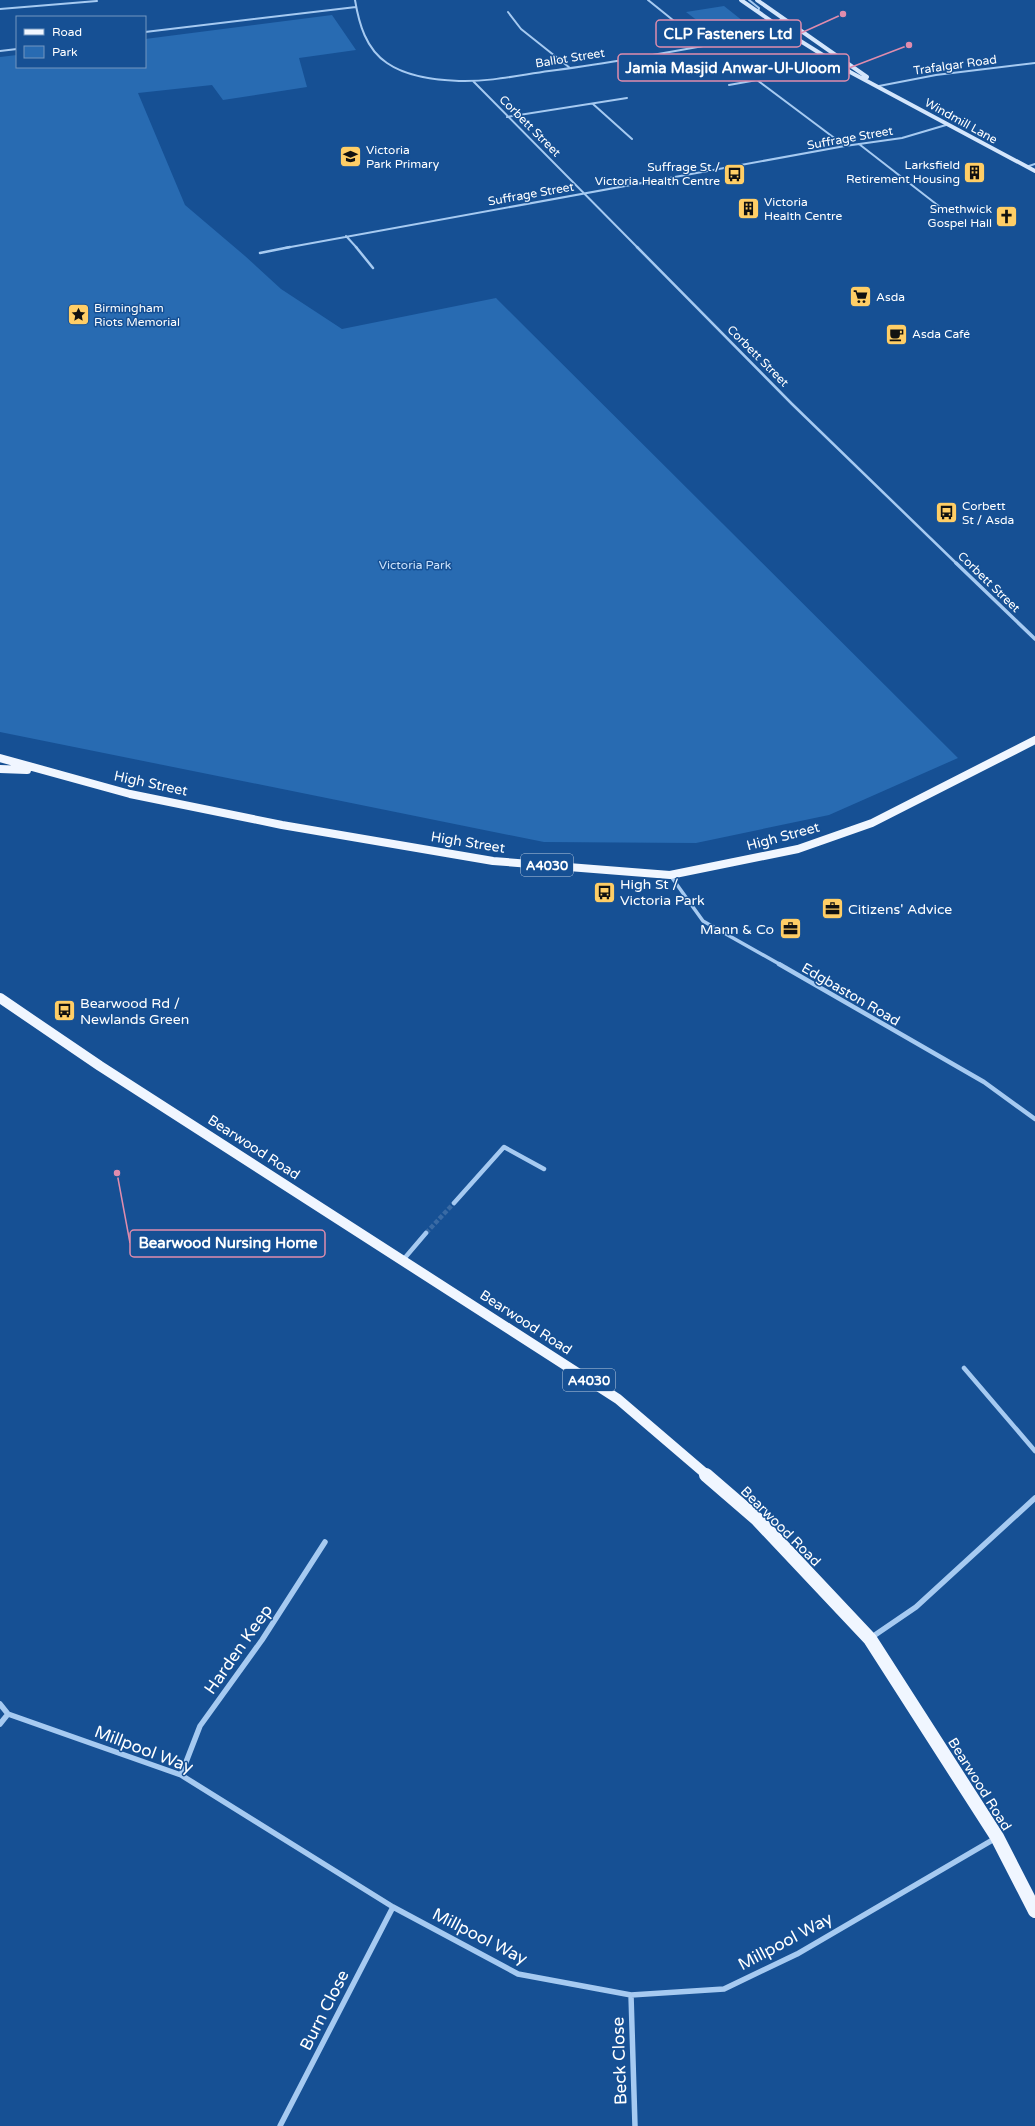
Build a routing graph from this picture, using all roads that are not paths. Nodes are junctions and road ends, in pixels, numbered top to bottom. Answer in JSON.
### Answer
{"nodes":[{"id":1,"x":354,"y":0,"type":"edge"},
{"id":2,"x":648,"y":0,"type":"edge"},
{"id":3,"x":741,"y":0,"type":"edge"},
{"id":4,"x":748,"y":0,"type":"edge"},
{"id":5,"x":757,"y":0,"type":"edge"},
{"id":6,"x":77,"y":1,"type":"edge"},
{"id":7,"x":97,"y":1,"type":"edge"},
{"id":8,"x":356,"y":7,"type":"junction"},
{"id":9,"x":0,"y":9,"type":"edge"},
{"id":10,"x":508,"y":12,"type":"dead end"},
{"id":11,"x":758,"y":12,"type":"junction"},
{"id":12,"x":782,"y":18,"type":"junction"},
{"id":13,"x":785,"y":31,"type":"junction"},
{"id":14,"x":146,"y":32,"type":"edge"},
{"id":15,"x":803,"y":33,"type":"junction"},
{"id":16,"x":710,"y":45,"type":"junction"},
{"id":17,"x":16,"y":49,"type":"edge"},
{"id":18,"x":0,"y":51,"type":"edge"},
{"id":19,"x":1035,"y":63,"type":"edge"},
{"id":20,"x":570,"y":68,"type":"junction"},
{"id":21,"x":473,"y":80,"type":"junction"},
{"id":22,"x":729,"y":85,"type":"dead end"},
{"id":23,"x":878,"y":86,"type":"junction"},
{"id":24,"x":627,"y":98,"type":"dead end"},
{"id":25,"x":593,"y":104,"type":"junction"},
{"id":26,"x":507,"y":118,"type":"junction"},
{"id":27,"x":946,"y":125,"type":"junction"},
{"id":28,"x":632,"y":139,"type":"dead end"},
{"id":29,"x":859,"y":144,"type":"junction"},
{"id":30,"x":845,"y":146,"type":"junction"},
{"id":31,"x":1035,"y":164,"type":"edge"},
{"id":32,"x":1026,"y":168,"type":"junction"},
{"id":33,"x":1035,"y":171,"type":"edge"},
{"id":34,"x":585,"y":194,"type":"junction"},
{"id":35,"x":940,"y":207,"type":"dead end"},
{"id":36,"x":346,"y":236,"type":"junction"},
{"id":37,"x":260,"y":253,"type":"dead end"},
{"id":38,"x":373,"y":268,"type":"dead end"},
{"id":39,"x":1035,"y":639,"type":"edge"},
{"id":40,"x":1035,"y":740,"type":"edge"},
{"id":41,"x":0,"y":758,"type":"edge"},
{"id":42,"x":0,"y":769,"type":"edge"},
{"id":43,"x":41,"y":770,"type":"junction"},
{"id":44,"x":670,"y":875,"type":"junction"},
{"id":45,"x":0,"y":998,"type":"edge"},
{"id":46,"x":1035,"y":1118,"type":"edge"},
{"id":47,"x":544,"y":1169,"type":"dead end"},
{"id":48,"x":454,"y":1202,"type":"tunnel mouth"},
{"id":49,"x":426,"y":1233,"type":"tunnel mouth"},
{"id":50,"x":403,"y":1260,"type":"junction"},
{"id":51,"x":964,"y":1368,"type":"dead end"},
{"id":52,"x":1035,"y":1451,"type":"edge"},
{"id":53,"x":1035,"y":1498,"type":"edge"},
{"id":54,"x":325,"y":1542,"type":"dead end"},
{"id":55,"x":870,"y":1639,"type":"junction"},
{"id":56,"x":0,"y":1704,"type":"edge"},
{"id":57,"x":8,"y":1714,"type":"junction"},
{"id":58,"x":0,"y":1724,"type":"edge"},
{"id":59,"x":181,"y":1775,"type":"junction"},
{"id":60,"x":996,"y":1838,"type":"junction"},
{"id":61,"x":393,"y":1907,"type":"junction"},
{"id":62,"x":1035,"y":1911,"type":"edge"},
{"id":63,"x":631,"y":1995,"type":"junction"},
{"id":64,"x":280,"y":2126,"type":"edge"},
{"id":65,"x":635,"y":2126,"type":"edge"}],
"edges":[{"from":1,"to":8,"type":"street","name":"Ballot Street"},
{"from":2,"to":16,"type":"street"},
{"from":3,"to":11,"type":"main road","name":"Windmill Lane"},
{"from":4,"to":11,"type":"street"},
{"from":5,"to":12,"type":"main road","name":"Windmill Lane"},
{"from":6,"to":7,"type":"street"},
{"from":6,"to":9,"type":"street"},
{"from":8,"to":14,"type":"street"},
{"from":8,"to":21,"type":"street","name":"Ballot Street"},
{"from":10,"to":20,"type":"street"},
{"from":11,"to":13,"type":"main road","name":"Windmill Lane"},
{"from":12,"to":13,"type":"street"},
{"from":12,"to":15,"type":"main road","name":"Windmill Lane"},
{"from":13,"to":15,"type":"street","name":"Ballot Street"},
{"from":13,"to":16,"type":"street","name":"Ballot Street"},
{"from":13,"to":23,"type":"main road","name":"Windmill Lane"},
{"from":15,"to":23,"type":"main road","name":"Windmill Lane"},
{"from":16,"to":20,"type":"street","name":"Ballot Street"},
{"from":17,"to":18,"type":"street"},
{"from":19,"to":23,"type":"street","name":"Trafalgar Road"},
{"from":20,"to":21,"type":"street","name":"Ballot Street"},
{"from":21,"to":26,"type":"street","name":"Corbett Street"},
{"from":22,"to":30,"type":"street"},
{"from":23,"to":27,"type":"main road","name":"Windmill Lane"},
{"from":24,"to":25,"type":"street"},
{"from":25,"to":26,"type":"street"},
{"from":25,"to":28,"type":"street"},
{"from":26,"to":34,"type":"street","name":"Corbett Street"},
{"from":27,"to":29,"type":"street","name":"Suffrage Street"},
{"from":27,"to":32,"type":"main road","name":"Windmill Lane"},
{"from":29,"to":30,"type":"street","name":"Suffrage Street"},
{"from":29,"to":35,"type":"street"},
{"from":30,"to":34,"type":"street","name":"Suffrage Street"},
{"from":31,"to":32,"type":"street"},
{"from":32,"to":33,"type":"main road","name":"Windmill Lane"},
{"from":34,"to":36,"type":"street","name":"Suffrage Street"},
{"from":34,"to":39,"type":"street","name":"Corbett Street"},
{"from":36,"to":37,"type":"street","name":"Suffrage Street"},
{"from":36,"to":38,"type":"street"},
{"from":40,"to":44,"type":"main road","name":"High Street","number":"A4030"},
{"from":41,"to":43,"type":"main road","name":"High Street","number":"A4030"},
{"from":42,"to":43,"type":"main road","number":"A4030"},
{"from":43,"to":44,"type":"main road","name":"High Street","number":"A4030"},
{"from":44,"to":46,"type":"street","name":"Edgbaston Road"},
{"from":45,"to":50,"type":"main road","name":"Bearwood Road","number":"A4030"},
{"from":47,"to":48,"type":"street"},
{"from":49,"to":50,"type":"street"},
{"from":50,"to":55,"type":"main road","name":"Bearwood Road","number":"A4030"},
{"from":51,"to":52,"type":"street"},
{"from":53,"to":55,"type":"street"},
{"from":54,"to":59,"type":"street","name":"Harden Keep"},
{"from":55,"to":60,"type":"main road","name":"Bearwood Road","number":"A4030"},
{"from":56,"to":57,"type":"street"},
{"from":57,"to":58,"type":"street"},
{"from":57,"to":59,"type":"street","name":"Millpool Way"},
{"from":59,"to":61,"type":"street","name":"Millpool Way"},
{"from":60,"to":62,"type":"main road","name":"Bearwood Road","number":"A4030"},
{"from":60,"to":63,"type":"street","name":"Millpool Way"},
{"from":61,"to":63,"type":"street","name":"Millpool Way"},
{"from":61,"to":64,"type":"street","name":"Burn Close"},
{"from":63,"to":65,"type":"street","name":"Beck Close"}]}
